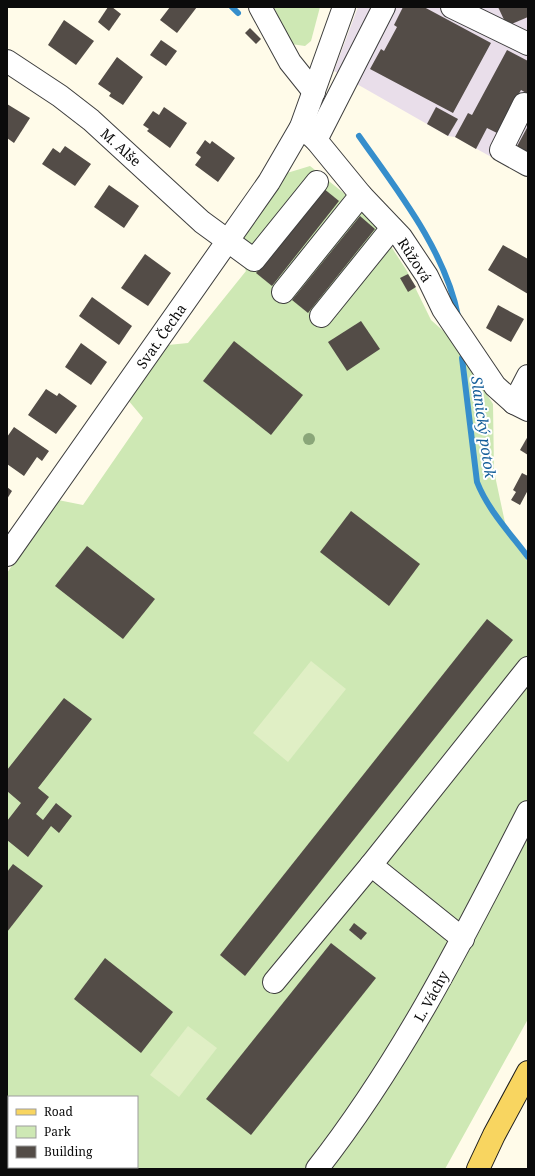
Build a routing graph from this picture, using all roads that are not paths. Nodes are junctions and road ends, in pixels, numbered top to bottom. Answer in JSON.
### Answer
{"nodes":[{"id":1,"x":260,"y":7,"type":"edge"},
{"id":2,"x":344,"y":7,"type":"edge"},
{"id":3,"x":384,"y":7,"type":"edge"},
{"id":4,"x":452,"y":7,"type":"edge"},
{"id":5,"x":528,"y":44,"type":"edge"},
{"id":6,"x":7,"y":61,"type":"edge"},
{"id":7,"x":524,"y":104,"type":"dead end"},
{"id":8,"x":309,"y":117,"type":"junction"},
{"id":9,"x":528,"y":165,"type":"edge"},
{"id":10,"x":317,"y":182,"type":"dead end"},
{"id":11,"x":361,"y":195,"type":"junction"},
{"id":12,"x":392,"y":228,"type":"junction"},
{"id":13,"x":229,"y":240,"type":"junction"},
{"id":14,"x":283,"y":292,"type":"dead end"},
{"id":15,"x":321,"y":316,"type":"dead end"},
{"id":16,"x":528,"y":376,"type":"edge"},
{"id":17,"x":521,"y":407,"type":"edge"},
{"id":18,"x":7,"y":555,"type":"edge"},
{"id":19,"x":528,"y":668,"type":"edge"},
{"id":20,"x":528,"y":812,"type":"edge"},
{"id":21,"x":371,"y":865,"type":"junction"},
{"id":22,"x":463,"y":939,"type":"junction"},
{"id":23,"x":274,"y":982,"type":"dead end"},
{"id":24,"x":528,"y":1072,"type":"edge"},
{"id":25,"x":494,"y":1135,"type":"junction"},
{"id":26,"x":317,"y":1169,"type":"edge"},
{"id":27,"x":471,"y":1169,"type":"edge"},
{"id":28,"x":478,"y":1169,"type":"edge"}],
"edges":[{"from":1,"to":8,"type":"street","name":"Růžová"},
{"from":2,"to":8,"type":"street"},
{"from":3,"to":8,"type":"street"},
{"from":4,"to":5,"type":"street"},
{"from":6,"to":13,"type":"street","name":"M. Alše"},
{"from":7,"to":9,"type":"street"},
{"from":8,"to":11,"type":"street","name":"Růžová"},
{"from":8,"to":13,"type":"street","name":"Svat. Čecha"},
{"from":10,"to":13,"type":"street","name":"M. Alše"},
{"from":11,"to":12,"type":"street","name":"Růžová"},
{"from":11,"to":14,"type":"street"},
{"from":12,"to":15,"type":"street"},
{"from":12,"to":17,"type":"street","name":"Růžová"},
{"from":13,"to":18,"type":"street","name":"Svat. Čecha"},
{"from":16,"to":17,"type":"street","name":"Růžová"},
{"from":19,"to":21,"type":"street"},
{"from":20,"to":22,"type":"street","name":"L. Váchy"},
{"from":21,"to":22,"type":"street"},
{"from":21,"to":23,"type":"street"},
{"from":22,"to":26,"type":"street","name":"L. Váchy"},
{"from":24,"to":25,"type":"main road"},
{"from":25,"to":27,"type":"main road"},
{"from":25,"to":28,"type":"main road"}]}
